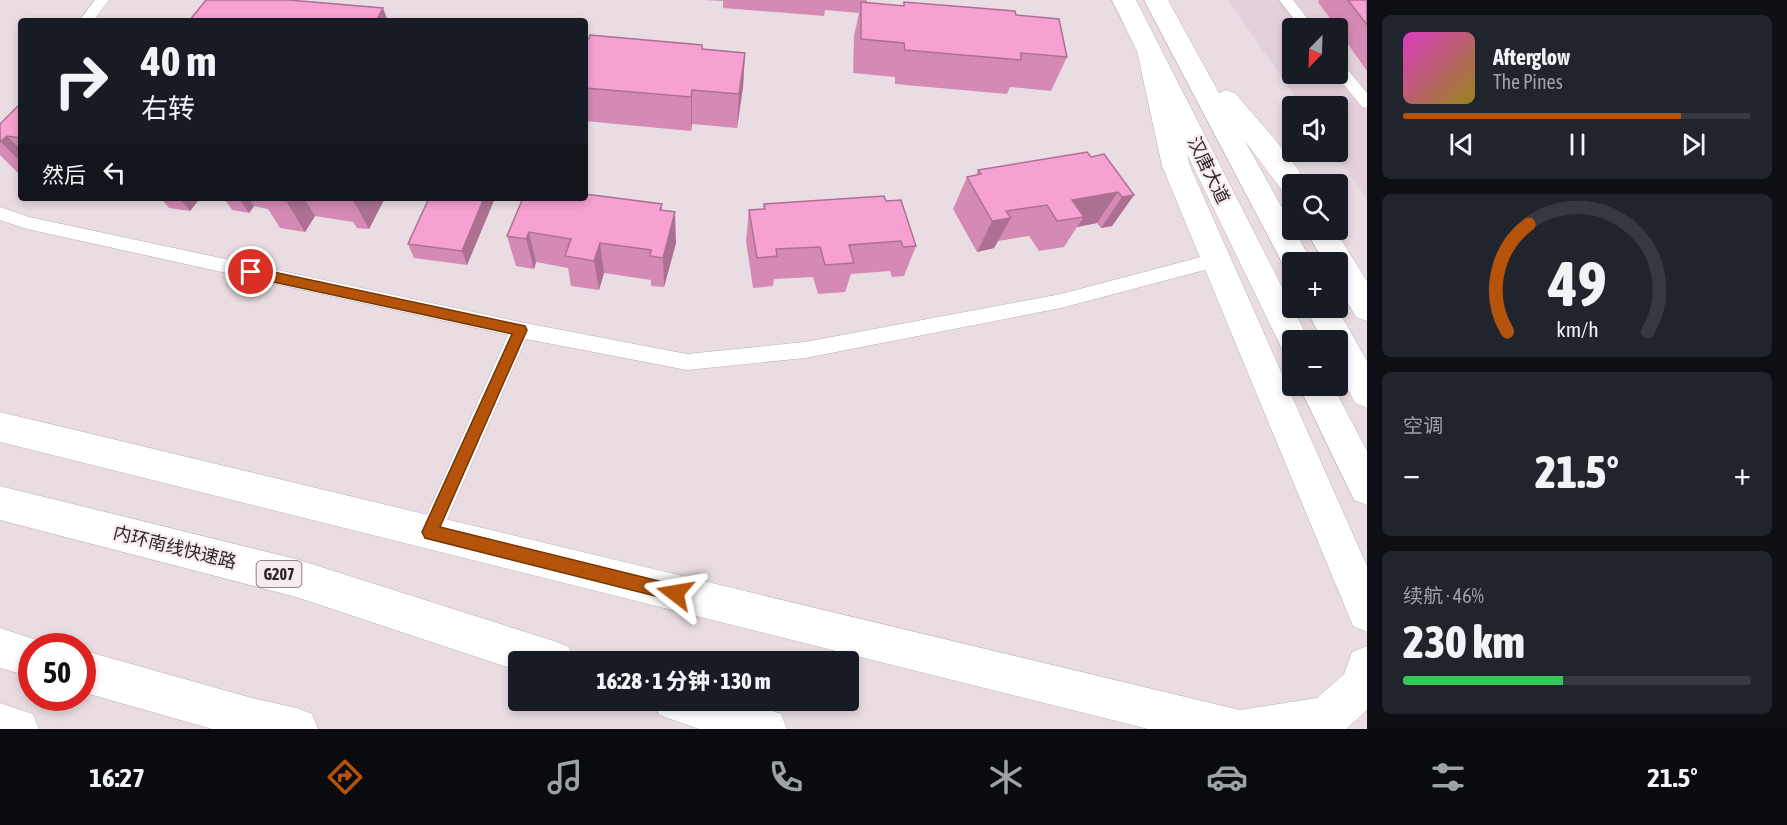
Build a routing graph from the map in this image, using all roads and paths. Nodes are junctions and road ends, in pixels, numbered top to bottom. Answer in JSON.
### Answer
{"nodes":[{"id":1,"x":102,"y":0,"type":"edge"},
{"id":2,"x":1124,"y":0,"type":"edge"},
{"id":3,"x":1156,"y":0,"type":"edge"},
{"id":4,"x":1286,"y":0,"type":"edge"},
{"id":5,"x":88,"y":18,"type":"edge"},
{"id":6,"x":1300,"y":18,"type":"edge"},
{"id":7,"x":1181,"y":45,"type":"junction"},
{"id":8,"x":1149,"y":49,"type":"junction"},
{"id":9,"x":1348,"y":79,"type":"edge"},
{"id":10,"x":1367,"y":103,"type":"edge"},
{"id":11,"x":1286,"y":174,"type":"edge"},
{"id":12,"x":0,"y":213,"type":"edge"},
{"id":13,"x":1326,"y":240,"type":"edge"},
{"id":14,"x":1292,"y":252,"type":"edge"},
{"id":15,"x":1216,"y":260,"type":"junction"},
{"id":16,"x":1367,"y":308,"type":"edge"},
{"id":17,"x":1326,"y":318,"type":"edge"},
{"id":18,"x":520,"y":330,"type":"junction"},
{"id":19,"x":1288,"y":330,"type":"edge"},
{"id":20,"x":1367,"y":393,"type":"edge"},
{"id":21,"x":1321,"y":396,"type":"edge"},
{"id":22,"x":0,"y":427,"type":"edge"},
{"id":23,"x":1367,"y":488,"type":"edge"},
{"id":24,"x":0,"y":498,"type":"edge"},
{"id":25,"x":0,"y":503,"type":"edge"},
{"id":26,"x":38,"y":513,"type":"junction"},
{"id":27,"x":430,"y":532,"type":"junction"},
{"id":28,"x":1367,"y":610,"type":"edge"},
{"id":29,"x":0,"y":648,"type":"edge"},
{"id":30,"x":520,"y":651,"type":"edge"},
{"id":31,"x":18,"y":653,"type":"edge"},
{"id":32,"x":1367,"y":668,"type":"edge"},
{"id":33,"x":96,"y":675,"type":"edge"},
{"id":34,"x":709,"y":711,"type":"edge"},
{"id":35,"x":0,"y":724,"type":"edge"},
{"id":36,"x":18,"y":729,"type":"edge"},
{"id":37,"x":297,"y":729,"type":"edge"},
{"id":38,"x":765,"y":729,"type":"edge"},
{"id":39,"x":1234,"y":729,"type":"edge"},
{"id":40,"x":1246,"y":729,"type":"edge"}],
"edges":[{"from":1,"to":5,"type":"lane"},
{"from":2,"to":8,"type":"main road","name":"汉唐大道"},
{"from":3,"to":7,"type":"main road","name":"汉唐大道"},
{"from":4,"to":6,"type":"lane"},
{"from":7,"to":11,"type":"main road"},
{"from":7,"to":14,"type":"main road","name":"汉唐大道"},
{"from":8,"to":15,"type":"main road"},
{"from":8,"to":19,"type":"main road","name":"汉唐大道"},
{"from":9,"to":10,"type":"lane"},
{"from":12,"to":18,"type":"lane"},
{"from":13,"to":16,"type":"main road"},
{"from":15,"to":18,"type":"lane"},
{"from":15,"to":28,"type":"main road"},
{"from":17,"to":20,"type":"main road"},
{"from":18,"to":27,"type":"lane"},
{"from":21,"to":23,"type":"main road"},
{"from":22,"to":27,"type":"main road"},
{"from":24,"to":26,"type":"main road"},
{"from":25,"to":26,"type":"main road","name":"内环南线快速路","number":"G207"},
{"from":26,"to":30,"type":"main road","name":"内环南线快速路","number":"G207"},
{"from":27,"to":39,"type":"main road"},
{"from":29,"to":31,"type":"main road"},
{"from":32,"to":40,"type":"main road"},
{"from":33,"to":37,"type":"main road"},
{"from":34,"to":38,"type":"main road"},
{"from":35,"to":36,"type":"main road"}]}
